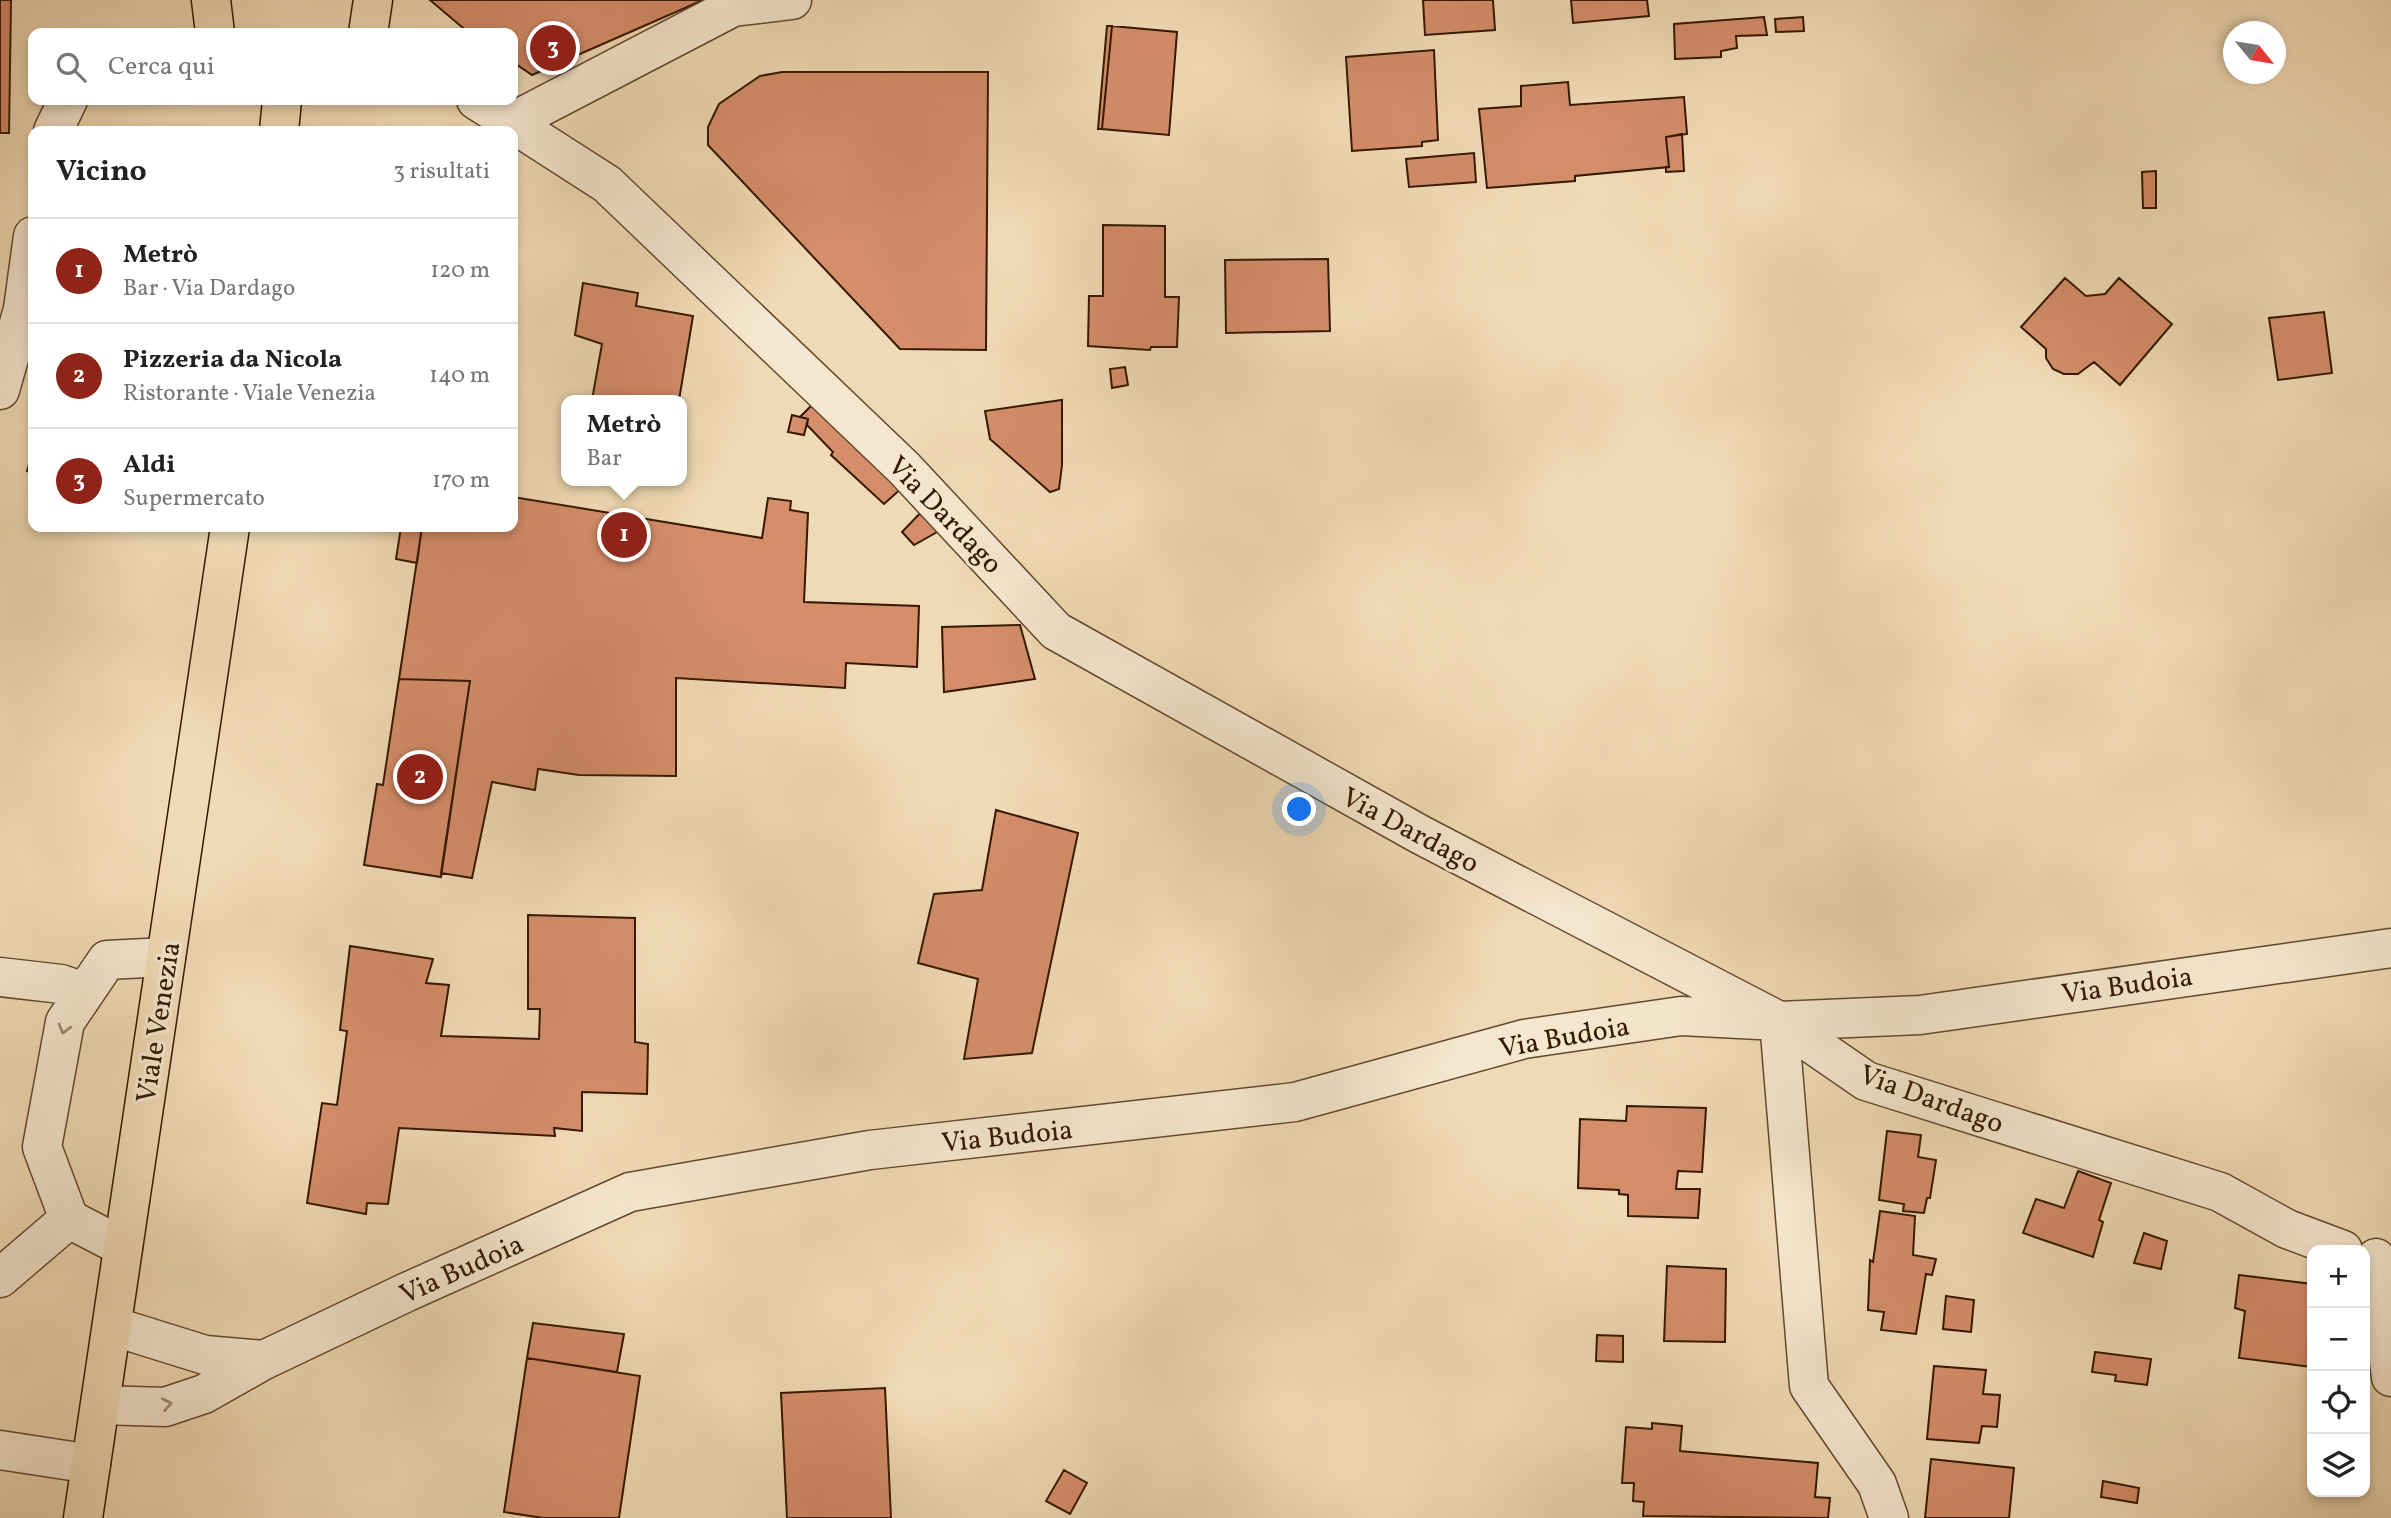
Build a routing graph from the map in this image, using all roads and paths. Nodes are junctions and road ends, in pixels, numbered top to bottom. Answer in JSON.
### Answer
{"nodes":[{"id":1,"x":211,"y":0,"type":"edge"},
{"id":2,"x":373,"y":0,"type":"edge"},
{"id":3,"x":792,"y":0,"type":"edge"},
{"id":4,"x":214,"y":28,"type":"edge"},
{"id":5,"x":369,"y":28,"type":"edge"},
{"id":6,"x":66,"y":105,"type":"edge"},
{"id":7,"x":282,"y":105,"type":"edge"},
{"id":8,"x":485,"y":105,"type":"edge"},
{"id":9,"x":514,"y":121,"type":"junction"},
{"id":10,"x":55,"y":126,"type":"edge"},
{"id":11,"x":279,"y":126,"type":"edge"},
{"id":12,"x":28,"y":272,"type":"edge"},
{"id":13,"x":0,"y":390,"type":"edge"},
{"id":14,"x":229,"y":532,"type":"edge"},
{"id":15,"x":2391,"y":948,"type":"edge"},
{"id":16,"x":166,"y":957,"type":"junction"},
{"id":17,"x":0,"y":977,"type":"edge"},
{"id":18,"x":84,"y":992,"type":"junction"},
{"id":19,"x":1779,"y":1021,"type":"junction"},
{"id":20,"x":69,"y":1219,"type":"junction"},
{"id":21,"x":2337,"y":1245,"type":"edge"},
{"id":22,"x":123,"y":1247,"type":"junction"},
{"id":23,"x":2370,"y":1261,"type":"edge"},
{"id":24,"x":0,"y":1278,"type":"edge"},
{"id":25,"x":111,"y":1326,"type":"junction"},
{"id":26,"x":264,"y":1360,"type":"junction"},
{"id":27,"x":2391,"y":1377,"type":"edge"},
{"id":28,"x":100,"y":1405,"type":"junction"},
{"id":29,"x":0,"y":1450,"type":"edge"},
{"id":30,"x":91,"y":1464,"type":"junction"},
{"id":31,"x":83,"y":1518,"type":"edge"},
{"id":32,"x":1889,"y":1518,"type":"edge"}],
"edges":[{"from":1,"to":4,"type":"main road"},
{"from":2,"to":5,"type":"main road"},
{"from":3,"to":9,"type":"street"},
{"from":6,"to":10,"type":"street"},
{"from":7,"to":11,"type":"main road"},
{"from":8,"to":9,"type":"street","name":"Via Dardago"},
{"from":9,"to":19,"type":"street","name":"Via Dardago"},
{"from":12,"to":13,"type":"street"},
{"from":14,"to":16,"type":"main road","name":"Viale Venezia"},
{"from":15,"to":19,"type":"street","name":"Via Budoia"},
{"from":16,"to":18,"type":"street"},
{"from":16,"to":22,"type":"main road","name":"Viale Venezia"},
{"from":17,"to":18,"type":"street"},
{"from":18,"to":20,"type":"street","one_way":true},
{"from":19,"to":21,"type":"street","name":"Via Dardago"},
{"from":19,"to":26,"type":"street","name":"Via Budoia"},
{"from":19,"to":32,"type":"street"},
{"from":20,"to":22,"type":"street"},
{"from":20,"to":24,"type":"street"},
{"from":22,"to":25,"type":"main road","name":"Viale Venezia"},
{"from":23,"to":27,"type":"street"},
{"from":25,"to":26,"type":"street"},
{"from":25,"to":28,"type":"main road","name":"Viale Venezia"},
{"from":28,"to":26,"type":"street","name":"Via Budoia","one_way":true},
{"from":28,"to":30,"type":"main road","name":"Viale Venezia"},
{"from":29,"to":30,"type":"street"},
{"from":30,"to":31,"type":"main road","name":"Viale Venezia"}]}
